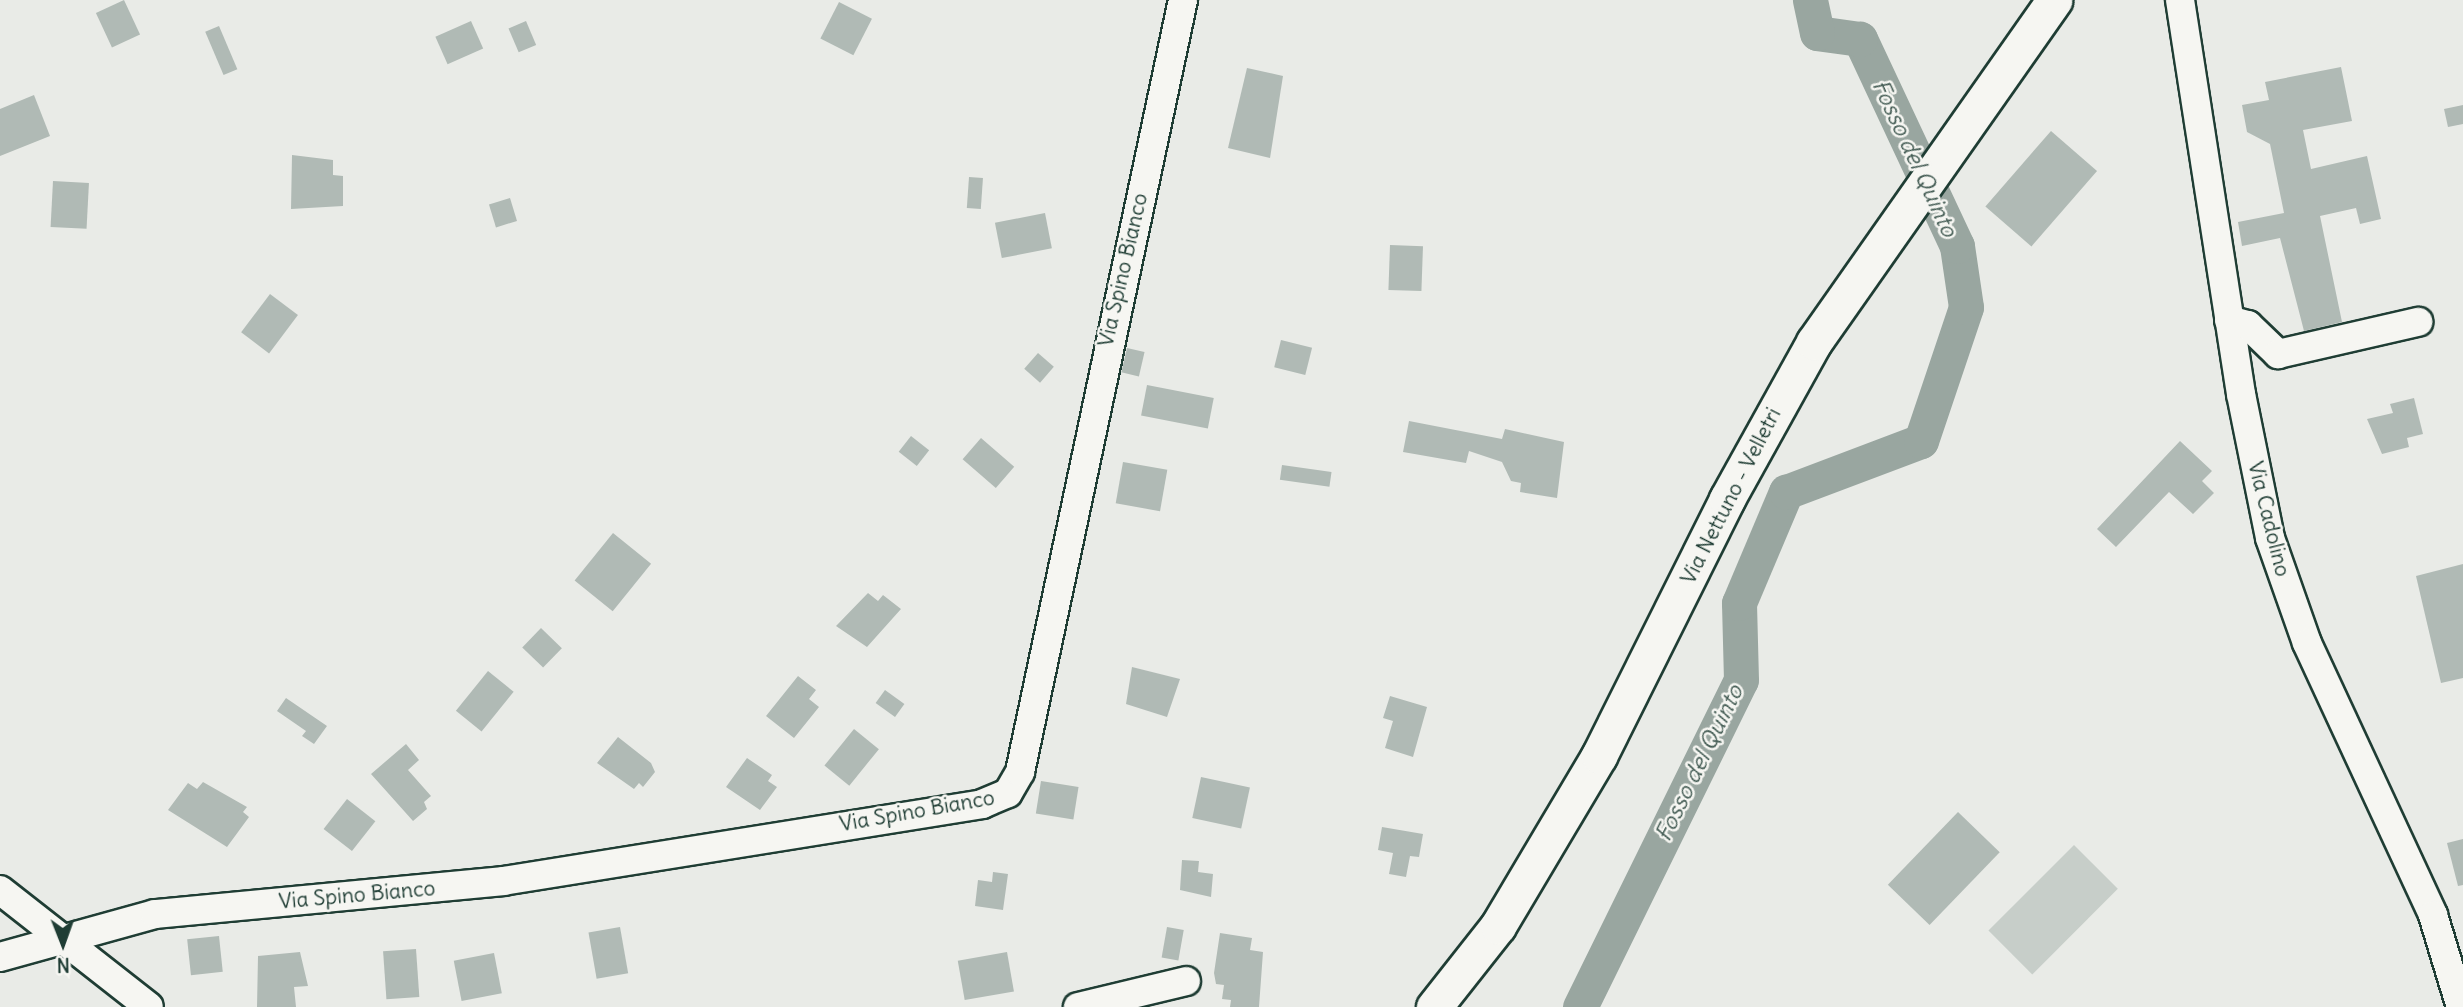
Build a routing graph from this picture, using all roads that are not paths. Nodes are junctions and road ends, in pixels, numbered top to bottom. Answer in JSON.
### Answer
{"nodes":[{"id":1,"x":1183,"y":0,"type":"edge"},
{"id":2,"x":2054,"y":0,"type":"edge"},
{"id":3,"x":2180,"y":0,"type":"edge"},
{"id":4,"x":2230,"y":320,"type":"junction"},
{"id":5,"x":2418,"y":323,"type":"dead end"},
{"id":6,"x":0,"y":890,"type":"edge"},
{"id":7,"x":65,"y":942,"type":"junction"},
{"id":8,"x":0,"y":957,"type":"edge"},
{"id":9,"x":1186,"y":981,"type":"dead end"},
{"id":10,"x":149,"y":1007,"type":"edge"},
{"id":11,"x":1077,"y":1007,"type":"edge"},
{"id":12,"x":1434,"y":1007,"type":"edge"},
{"id":13,"x":2461,"y":1007,"type":"edge"}],
"edges":[{"from":1,"to":7,"type":"street","name":"Via Spino Bianco"},
{"from":2,"to":12,"type":"main road","name":"Via Nettuno - Velletri"},
{"from":3,"to":4,"type":"street","name":"Via Cadolino"},
{"from":4,"to":5,"type":"street"},
{"from":4,"to":13,"type":"street","name":"Via Cadolino"},
{"from":6,"to":7,"type":"street"},
{"from":7,"to":8,"type":"street","name":"Via Spino Bianco"},
{"from":7,"to":10,"type":"street"},
{"from":9,"to":11,"type":"street"}]}
